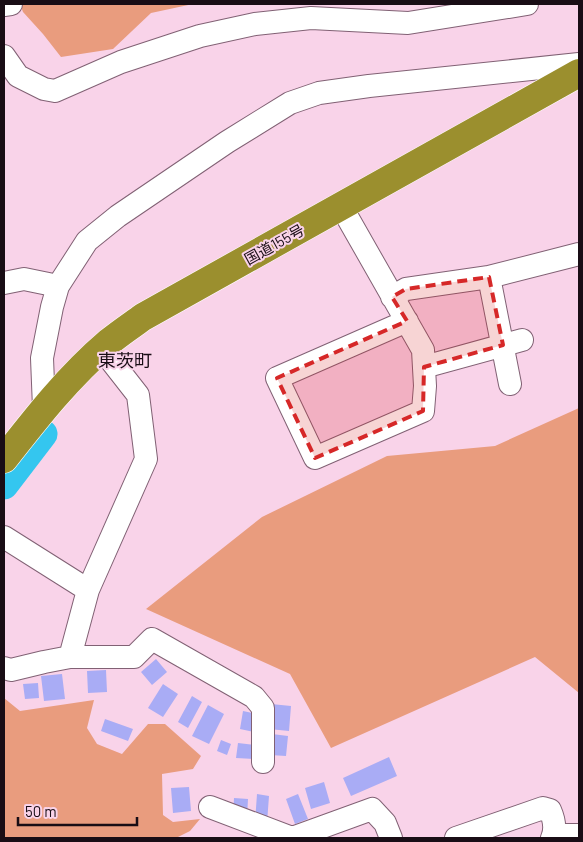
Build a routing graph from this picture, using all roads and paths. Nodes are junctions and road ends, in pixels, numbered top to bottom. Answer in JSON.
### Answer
{"nodes":[{"id":1,"x":11,"y":4,"type":"edge"},
{"id":2,"x":4,"y":5,"type":"edge"},
{"id":3,"x":515,"y":5,"type":"edge"},
{"id":4,"x":308,"y":11,"type":"edge"},
{"id":5,"x":4,"y":56,"type":"edge"},
{"id":6,"x":579,"y":64,"type":"edge"},
{"id":7,"x":579,"y":73,"type":"edge"},
{"id":8,"x":341,"y":206,"type":"junction"},
{"id":9,"x":579,"y":254,"type":"edge"},
{"id":10,"x":489,"y":277,"type":"junction"},
{"id":11,"x":4,"y":283,"type":"edge"},
{"id":12,"x":58,"y":286,"type":"junction"},
{"id":13,"x":392,"y":296,"type":"junction"},
{"id":14,"x":407,"y":321,"type":"junction"},
{"id":15,"x":512,"y":343,"type":"junction"},
{"id":16,"x":102,"y":349,"type":"junction"},
{"id":17,"x":424,"y":367,"type":"junction"},
{"id":18,"x":510,"y":384,"type":"dead end"},
{"id":19,"x":44,"y":408,"type":"junction"},
{"id":20,"x":4,"y":459,"type":"edge"},
{"id":21,"x":4,"y":537,"type":"edge"},
{"id":22,"x":88,"y":590,"type":"junction"},
{"id":23,"x":70,"y":657,"type":"junction"},
{"id":24,"x":4,"y":668,"type":"edge"},
{"id":25,"x":263,"y":762,"type":"dead end"},
{"id":26,"x":210,"y":807,"type":"dead end"},
{"id":27,"x":579,"y":835,"type":"edge"},
{"id":28,"x":553,"y":837,"type":"edge"},
{"id":29,"x":292,"y":838,"type":"edge"},
{"id":30,"x":391,"y":838,"type":"edge"},
{"id":31,"x":456,"y":838,"type":"edge"}],
"edges":[{"from":1,"to":2,"type":"street"},
{"from":3,"to":4,"type":"street"},
{"from":4,"to":5,"type":"street"},
{"from":6,"to":12,"type":"street"},
{"from":7,"to":8,"type":"highway","name":"国道155号"},
{"from":8,"to":13,"type":"street"},
{"from":8,"to":16,"type":"highway","name":"国道155号"},
{"from":9,"to":10,"type":"street"},
{"from":10,"to":13,"type":"street"},
{"from":10,"to":15,"type":"street"},
{"from":11,"to":12,"type":"street"},
{"from":12,"to":19,"type":"street"},
{"from":13,"to":14,"type":"street"},
{"from":14,"to":17,"type":"street"},
{"from":14,"to":17,"type":"street"},
{"from":15,"to":17,"type":"street"},
{"from":15,"to":18,"type":"street"},
{"from":16,"to":19,"type":"highway","name":"国道155号"},
{"from":16,"to":22,"type":"street"},
{"from":19,"to":20,"type":"highway","name":"国道155号"},
{"from":21,"to":22,"type":"street"},
{"from":22,"to":23,"type":"street"},
{"from":23,"to":24,"type":"street"},
{"from":23,"to":25,"type":"street"},
{"from":26,"to":29,"type":"street"},
{"from":27,"to":28,"type":"street"},
{"from":28,"to":31,"type":"street"},
{"from":29,"to":30,"type":"street"}]}
